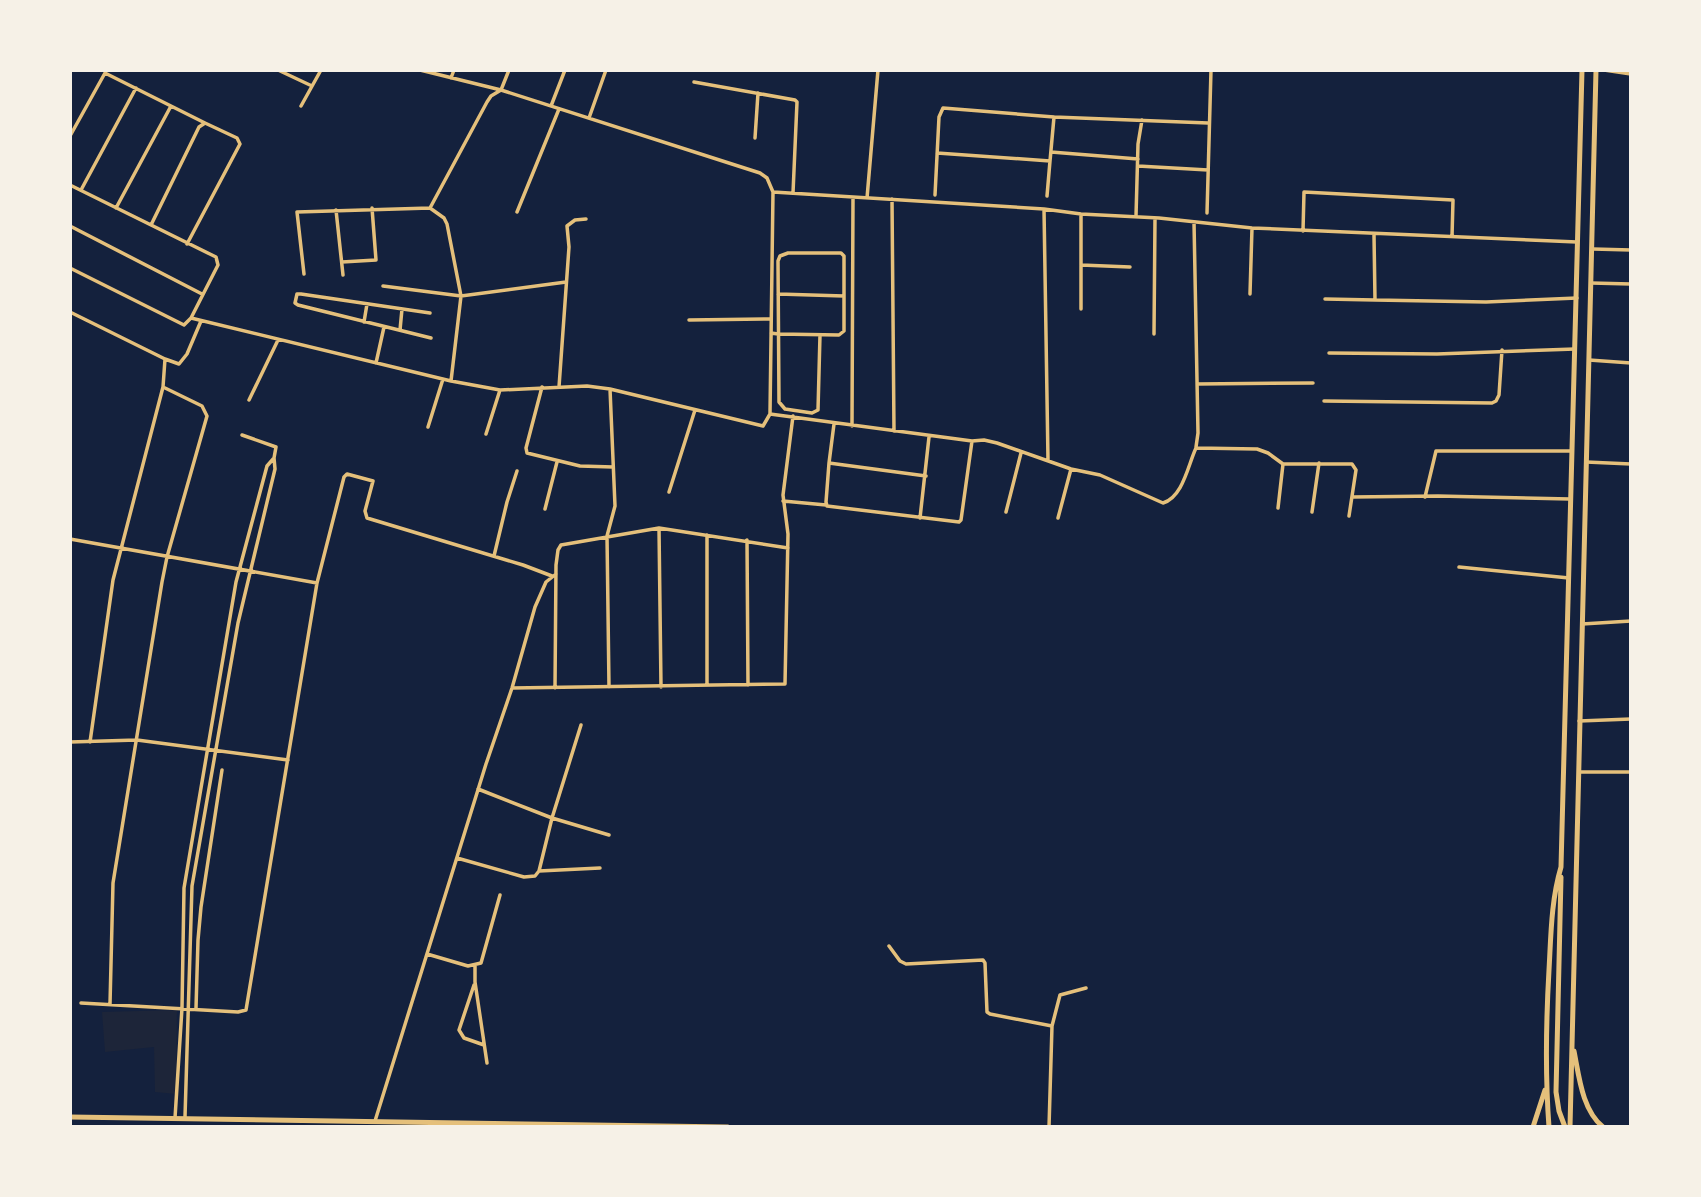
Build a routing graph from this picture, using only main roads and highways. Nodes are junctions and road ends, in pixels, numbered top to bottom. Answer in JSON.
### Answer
{"nodes":[{"id":1,"x":1582,"y":70,"type":"edge"},
{"id":2,"x":1596,"y":70,"type":"edge"},
{"id":3,"x":1569,"y":580,"type":"junction"},
{"id":4,"x":1583,"y":581,"type":"junction"},
{"id":5,"x":1561,"y":867,"type":"junction"},
{"id":6,"x":1572,"y":1042,"type":"junction"},
{"id":7,"x":1546,"y":1085,"type":"junction"},
{"id":8,"x":70,"y":1117,"type":"edge"},
{"id":9,"x":589,"y":1125,"type":"edge"},
{"id":10,"x":728,"y":1127,"type":"edge"},
{"id":11,"x":1533,"y":1127,"type":"edge"},
{"id":12,"x":1549,"y":1127,"type":"edge"},
{"id":13,"x":1568,"y":1127,"type":"edge"},
{"id":14,"x":1603,"y":1127,"type":"edge"}],
"edges":[{"from":1,"to":3,"type":"main road"},
{"from":2,"to":4,"type":"main road"},
{"from":3,"to":4,"type":"main road"},
{"from":3,"to":5,"type":"main road"},
{"from":4,"to":6,"type":"main road"},
{"from":5,"to":7,"type":"main road"},
{"from":5,"to":13,"type":"main road"},
{"from":6,"to":13,"type":"main road"},
{"from":6,"to":14,"type":"main road"},
{"from":7,"to":11,"type":"main road"},
{"from":7,"to":12,"type":"main road"},
{"from":8,"to":9,"type":"main road"},
{"from":9,"to":10,"type":"main road"}]}
